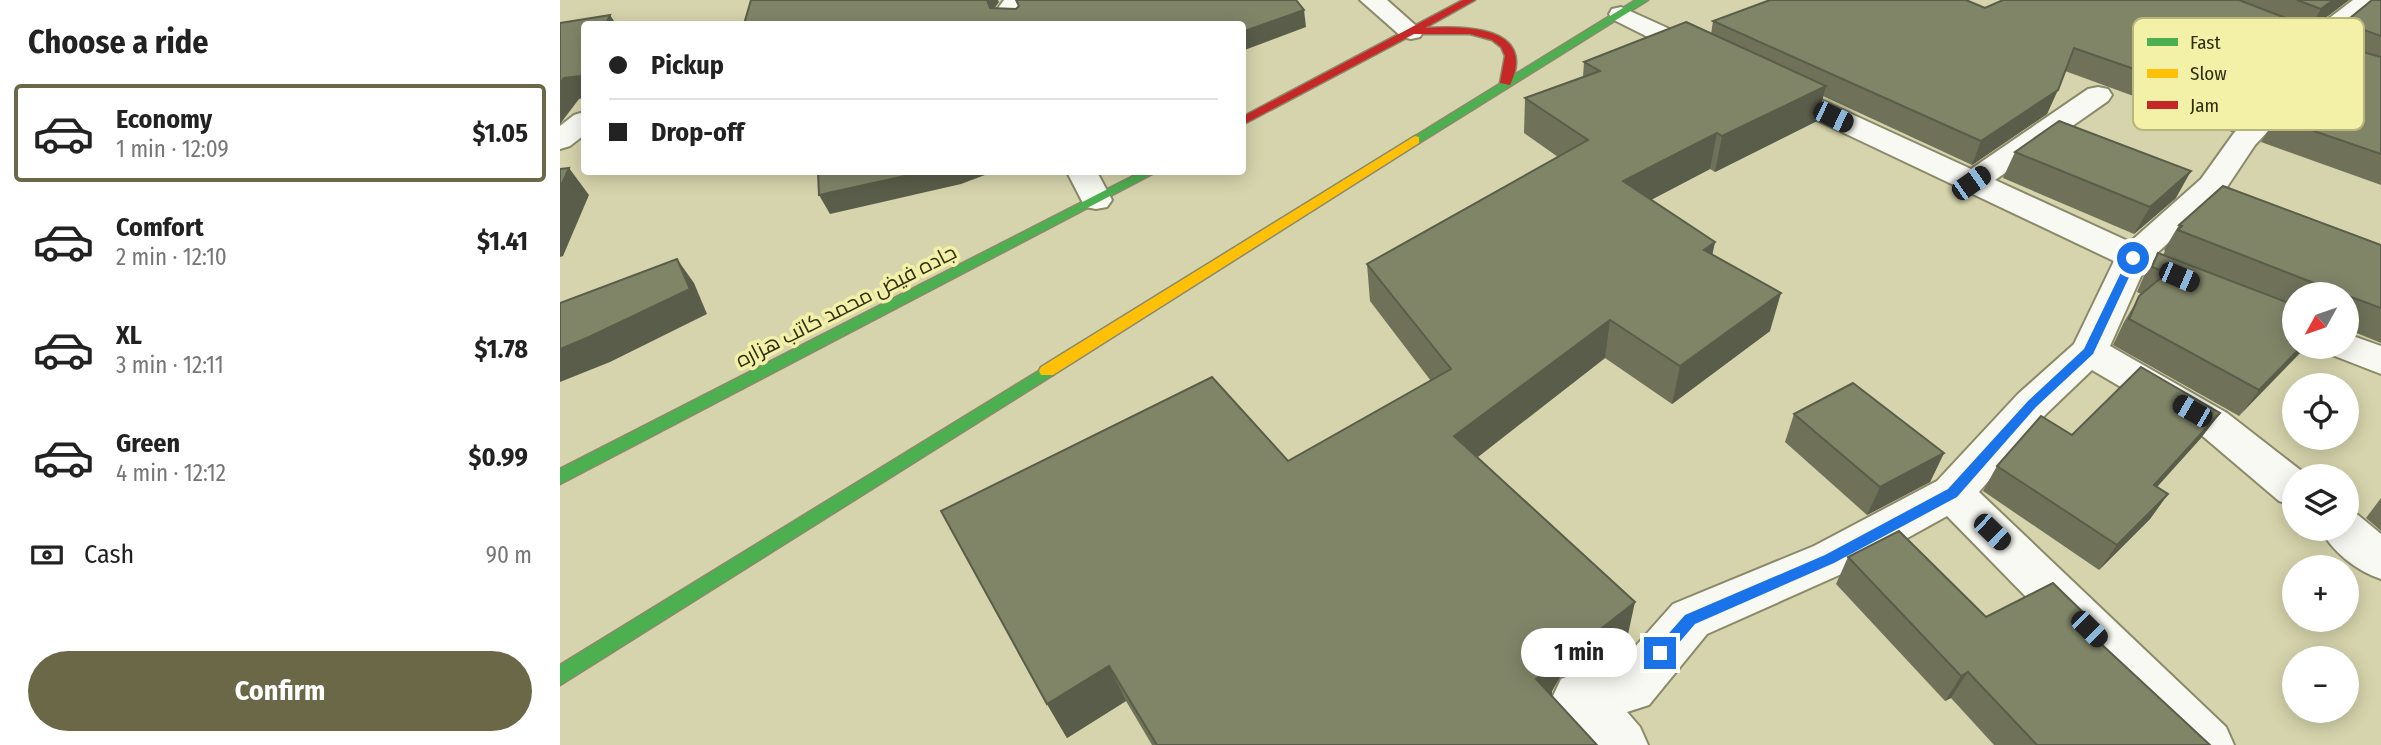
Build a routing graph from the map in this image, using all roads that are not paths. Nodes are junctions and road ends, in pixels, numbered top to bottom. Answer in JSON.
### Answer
{"nodes":[{"id":1,"x":1016,"y":0,"type":"edge"},
{"id":2,"x":1372,"y":0,"type":"edge"},
{"id":3,"x":1470,"y":0,"type":"edge"},
{"id":4,"x":2368,"y":0,"type":"edge"},
{"id":5,"x":1632,"y":7,"type":"edge"},
{"id":6,"x":2355,"y":18,"type":"edge"},
{"id":7,"x":1008,"y":21,"type":"edge"},
{"id":8,"x":1411,"y":32,"type":"junction"},
{"id":9,"x":1506,"y":83,"type":"junction"},
{"id":10,"x":2098,"y":95,"type":"dead end"},
{"id":11,"x":1246,"y":120,"type":"edge"},
{"id":12,"x":581,"y":123,"type":"edge"},
{"id":13,"x":2253,"y":130,"type":"edge"},
{"id":14,"x":560,"y":140,"type":"edge"},
{"id":15,"x":1083,"y":175,"type":"edge"},
{"id":16,"x":1144,"y":175,"type":"edge"},
{"id":17,"x":1971,"y":183,"type":"junction"},
{"id":18,"x":1096,"y":201,"type":"junction"},
{"id":19,"x":2133,"y":258,"type":"junction"},
{"id":20,"x":2182,"y":279,"type":"edge"},
{"id":21,"x":2089,"y":351,"type":"junction"},
{"id":22,"x":2359,"y":352,"type":"edge"},
{"id":23,"x":2381,"y":361,"type":"edge"},
{"id":24,"x":560,"y":477,"type":"edge"},
{"id":25,"x":2282,"y":479,"type":"edge"},
{"id":26,"x":1952,"y":493,"type":"junction"},
{"id":27,"x":2358,"y":541,"type":"edge"},
{"id":28,"x":2381,"y":560,"type":"edge"},
{"id":29,"x":560,"y":676,"type":"edge"},
{"id":30,"x":1621,"y":745,"type":"edge"},
{"id":31,"x":2207,"y":745,"type":"edge"}],
"edges":[{"from":1,"to":7,"type":"street"},
{"from":2,"to":8,"type":"street"},
{"from":3,"to":8,"type":"main road"},
{"from":4,"to":6,"type":"street"},
{"from":5,"to":9,"type":"main road"},
{"from":5,"to":17,"type":"street"},
{"from":8,"to":9,"type":"main road"},
{"from":8,"to":11,"type":"main road"},
{"from":9,"to":29,"type":"main road"},
{"from":10,"to":17,"type":"street"},
{"from":12,"to":14,"type":"street"},
{"from":13,"to":19,"type":"street"},
{"from":15,"to":18,"type":"street"},
{"from":16,"to":18,"type":"main road","name":"جاده فیض محمد کاتب هزاره"},
{"from":17,"to":19,"type":"street"},
{"from":18,"to":24,"type":"main road","name":"جاده فیض محمد کاتب هزاره"},
{"from":19,"to":20,"type":"street"},
{"from":19,"to":21,"type":"street"},
{"from":21,"to":25,"type":"street"},
{"from":21,"to":26,"type":"street"},
{"from":22,"to":23,"type":"street"},
{"from":26,"to":30,"type":"street"},
{"from":26,"to":31,"type":"street"},
{"from":27,"to":28,"type":"street"}]}
